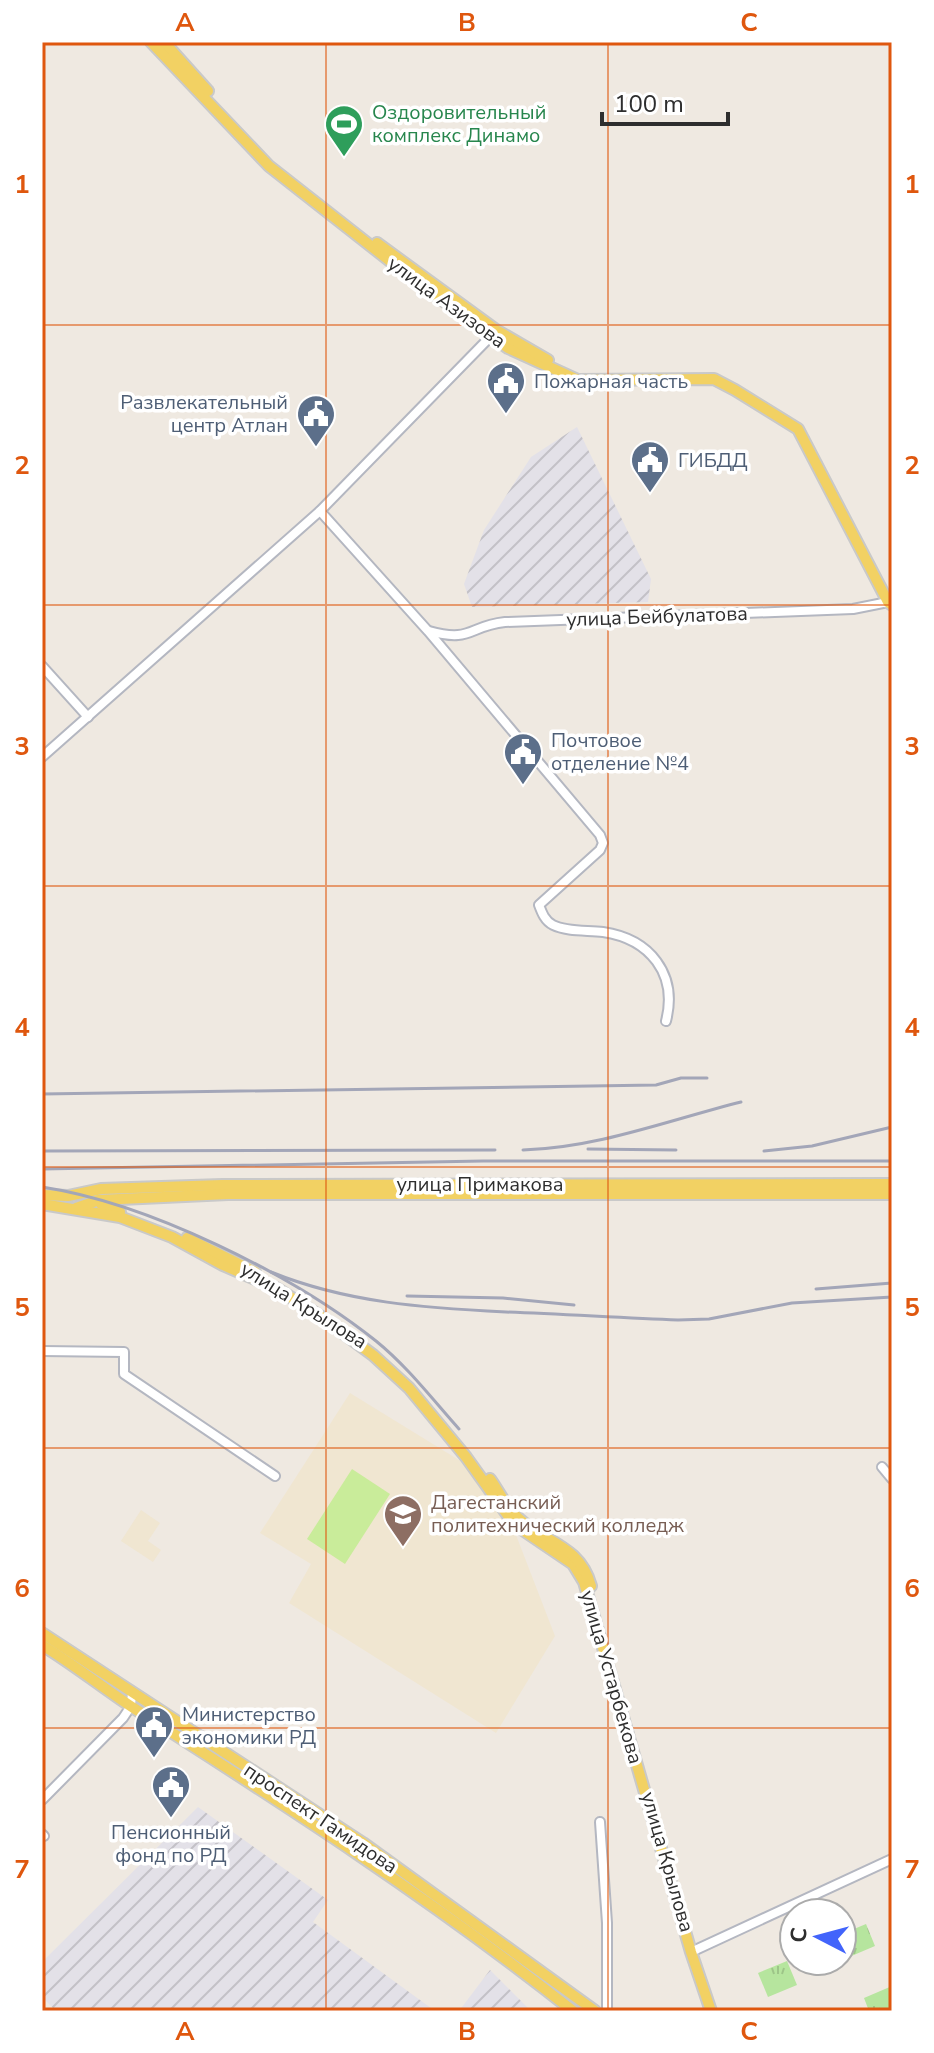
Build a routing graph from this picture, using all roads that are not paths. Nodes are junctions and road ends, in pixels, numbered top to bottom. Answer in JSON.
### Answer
{"nodes":[{"id":1,"x":151,"y":42,"type":"edge"},
{"id":2,"x":164,"y":42,"type":"edge"},
{"id":3,"x":493,"y":334,"type":"junction"},
{"id":4,"x":320,"y":511,"type":"junction"},
{"id":5,"x":891,"y":601,"type":"edge"},
{"id":6,"x":428,"y":631,"type":"junction"},
{"id":7,"x":42,"y":666,"type":"edge"},
{"id":8,"x":88,"y":717,"type":"junction"},
{"id":9,"x":42,"y":757,"type":"edge"},
{"id":10,"x":666,"y":1021,"type":"dead end"},
{"id":11,"x":892,"y":1184,"type":"edge"},
{"id":12,"x":75,"y":1194,"type":"junction"},
{"id":13,"x":892,"y":1194,"type":"edge"},
{"id":14,"x":42,"y":1195,"type":"edge"},
{"id":15,"x":100,"y":1202,"type":"junction"},
{"id":16,"x":42,"y":1204,"type":"edge"},
{"id":17,"x":74,"y":1209,"type":"junction"},
{"id":18,"x":42,"y":1351,"type":"edge"},
{"id":19,"x":882,"y":1467,"type":"dead end"},
{"id":20,"x":275,"y":1476,"type":"dead end"},
{"id":21,"x":892,"y":1479,"type":"edge"},
{"id":22,"x":42,"y":1633,"type":"edge"},
{"id":23,"x":42,"y":1645,"type":"edge"},
{"id":24,"x":132,"y":1692,"type":"junction"},
{"id":25,"x":131,"y":1706,"type":"junction"},
{"id":26,"x":42,"y":1800,"type":"edge"},
{"id":27,"x":600,"y":1822,"type":"dead end"},
{"id":28,"x":892,"y":1859,"type":"edge"},
{"id":29,"x":692,"y":1952,"type":"junction"},
{"id":30,"x":573,"y":2011,"type":"edge"},
{"id":31,"x":595,"y":2011,"type":"edge"},
{"id":32,"x":607,"y":2011,"type":"edge"},
{"id":33,"x":712,"y":2011,"type":"edge"}],
"edges":[{"from":1,"to":3,"type":"main road","name":"улица Азизова"},
{"from":2,"to":3,"type":"main road","name":"улица Азизова"},
{"from":3,"to":4,"type":"street"},
{"from":3,"to":5,"type":"main road","name":"улица Азизова"},
{"from":4,"to":6,"type":"street"},
{"from":4,"to":8,"type":"street"},
{"from":5,"to":6,"type":"street","name":"улица Бейбулатова"},
{"from":6,"to":10,"type":"street"},
{"from":7,"to":8,"type":"street"},
{"from":8,"to":9,"type":"street"},
{"from":11,"to":12,"type":"main road","name":"улица Примакова"},
{"from":12,"to":14,"type":"main road"},
{"from":12,"to":15,"type":"main road","name":"улица Крылова"},
{"from":12,"to":17,"type":"main road"},
{"from":13,"to":15,"type":"main road","name":"улица Примакова"},
{"from":15,"to":17,"type":"main road"},
{"from":15,"to":29,"type":"main road","name":"улица Крылова"},
{"from":16,"to":17,"type":"main road","name":"улица Устарбекова"},
{"from":17,"to":29,"type":"main road","name":"улица Устарбекова"},
{"from":18,"to":20,"type":"street"},
{"from":19,"to":21,"type":"street"},
{"from":22,"to":24,"type":"main road","name":"проспект Гамидова"},
{"from":23,"to":25,"type":"main road","name":"проспект Гамидова"},
{"from":24,"to":25,"type":"street"},
{"from":24,"to":31,"type":"main road","name":"проспект Гамидова"},
{"from":25,"to":26,"type":"street"},
{"from":25,"to":30,"type":"main road","name":"проспект Гамидова"},
{"from":27,"to":32,"type":"street"},
{"from":28,"to":29,"type":"street"},
{"from":29,"to":33,"type":"main road","name":"улица Крылова"}]}
